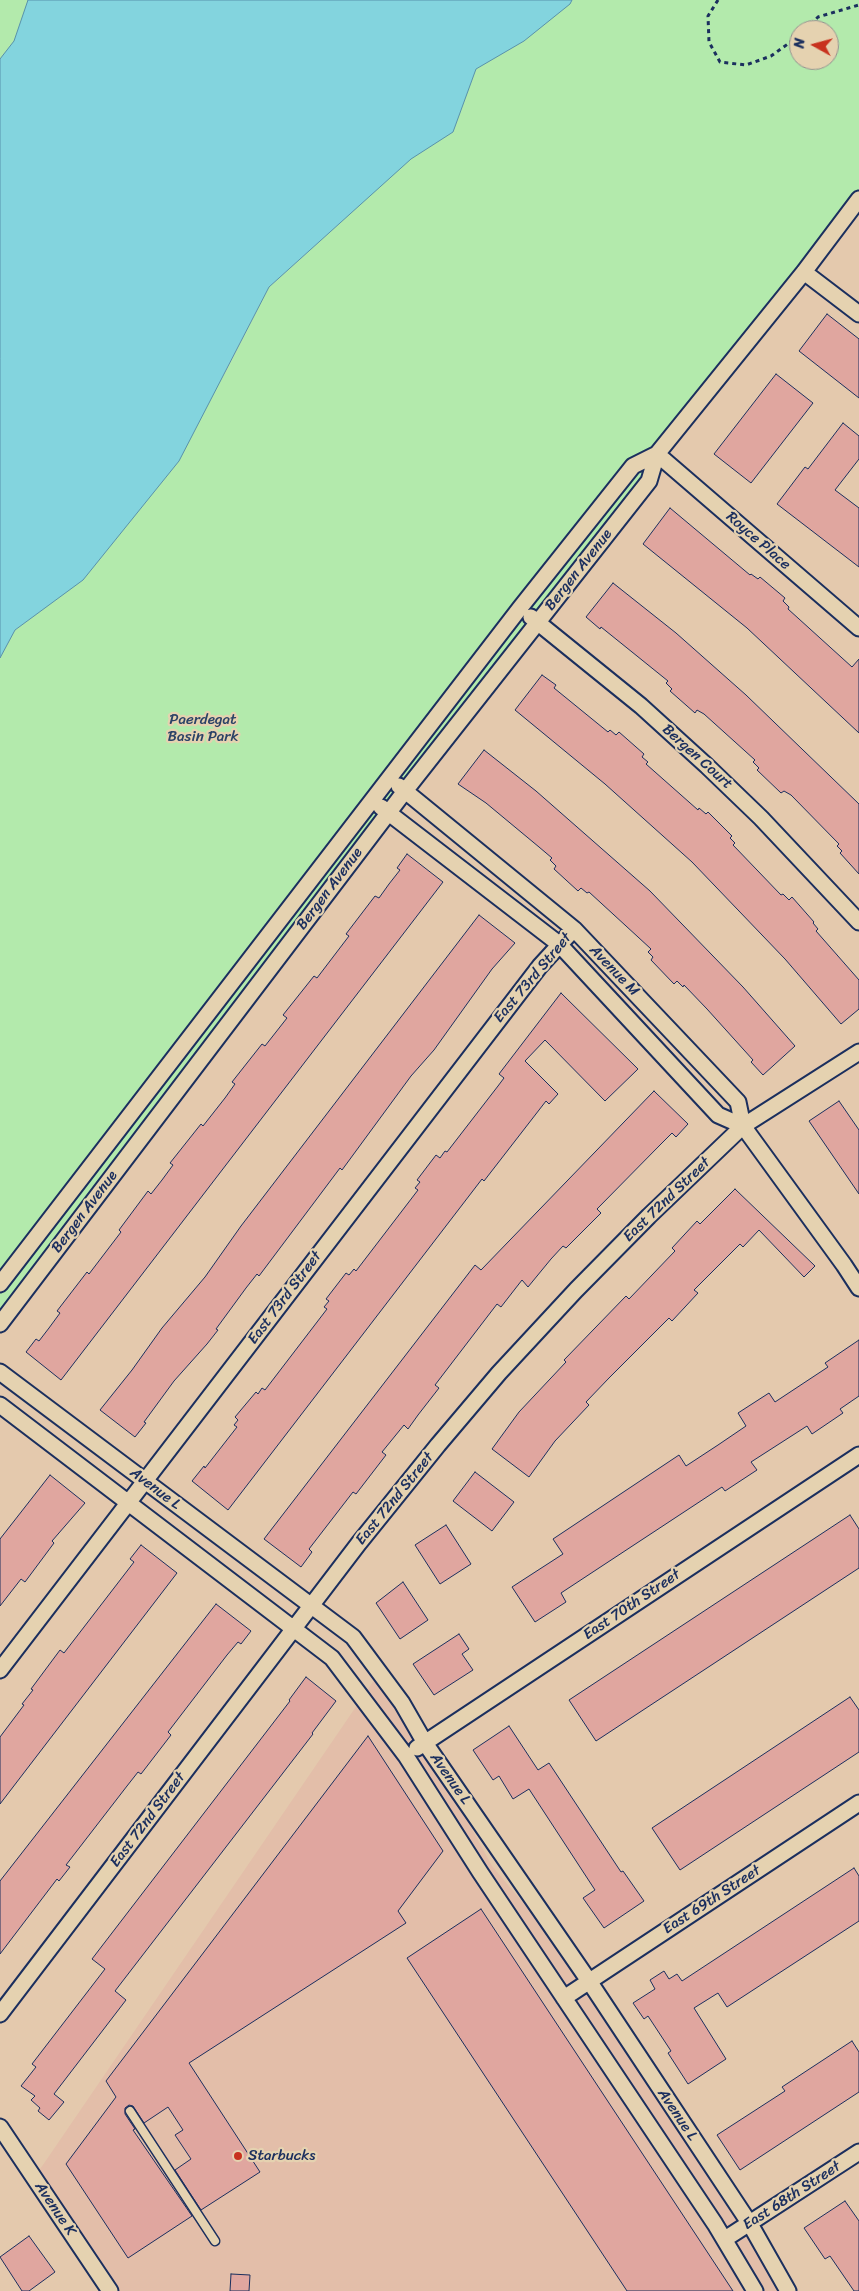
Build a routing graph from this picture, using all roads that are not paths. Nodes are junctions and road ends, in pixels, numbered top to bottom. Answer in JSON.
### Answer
{"nodes":[{"id":1,"x":859,"y":198,"type":"edge"},
{"id":2,"x":804,"y":272,"type":"junction"},
{"id":3,"x":859,"y":314,"type":"edge"},
{"id":4,"x":657,"y":454,"type":"junction"},
{"id":5,"x":520,"y":608,"type":"junction"},
{"id":6,"x":538,"y":623,"type":"junction"},
{"id":7,"x":859,"y":628,"type":"edge"},
{"id":8,"x":390,"y":778,"type":"junction"},
{"id":9,"x":405,"y":791,"type":"junction"},
{"id":10,"x":372,"y":801,"type":"junction"},
{"id":11,"x":389,"y":812,"type":"junction"},
{"id":12,"x":859,"y":922,"type":"edge"},
{"id":13,"x":574,"y":929,"type":"junction"},
{"id":14,"x":559,"y":944,"type":"junction"},
{"id":15,"x":859,"y":1052,"type":"edge"},
{"id":16,"x":743,"y":1126,"type":"junction"},
{"id":17,"x":0,"y":1284,"type":"edge"},
{"id":18,"x":859,"y":1288,"type":"edge"},
{"id":19,"x":0,"y":1324,"type":"edge"},
{"id":20,"x":0,"y":1372,"type":"edge"},
{"id":21,"x":0,"y":1405,"type":"edge"},
{"id":22,"x":859,"y":1455,"type":"edge"},
{"id":23,"x":145,"y":1481,"type":"junction"},
{"id":24,"x":127,"y":1504,"type":"junction"},
{"id":25,"x":312,"y":1606,"type":"junction"},
{"id":26,"x":295,"y":1628,"type":"junction"},
{"id":27,"x":0,"y":1670,"type":"edge"},
{"id":28,"x":425,"y":1743,"type":"junction"},
{"id":29,"x":406,"y":1756,"type":"junction"},
{"id":30,"x":859,"y":1803,"type":"edge"},
{"id":31,"x":589,"y":1981,"type":"junction"},
{"id":32,"x":564,"y":1998,"type":"junction"},
{"id":33,"x":0,"y":2014,"type":"edge"},
{"id":34,"x":130,"y":2111,"type":"dead end"},
{"id":35,"x":0,"y":2127,"type":"edge"},
{"id":36,"x":859,"y":2152,"type":"edge"},
{"id":37,"x":750,"y":2224,"type":"junction"},
{"id":38,"x":725,"y":2240,"type":"junction"},
{"id":39,"x":215,"y":2242,"type":"dead end"},
{"id":40,"x":110,"y":2291,"type":"edge"},
{"id":41,"x":755,"y":2291,"type":"edge"},
{"id":42,"x":788,"y":2291,"type":"edge"}],
"edges":[{"from":1,"to":2,"type":"street","name":"Bergen Avenue"},
{"from":2,"to":3,"type":"street"},
{"from":2,"to":4,"type":"street","name":"Bergen Avenue"},
{"from":4,"to":5,"type":"street","name":"Bergen Avenue"},
{"from":4,"to":6,"type":"street","name":"Bergen Avenue"},
{"from":4,"to":7,"type":"street","name":"Royce Place"},
{"from":5,"to":6,"type":"street","name":"Bergen Court"},
{"from":5,"to":8,"type":"street","name":"Bergen Avenue"},
{"from":6,"to":9,"type":"street","name":"Bergen Avenue"},
{"from":6,"to":12,"type":"street","name":"Bergen Court"},
{"from":8,"to":9,"type":"street","name":"Avenue M"},
{"from":8,"to":10,"type":"street","name":"Bergen Avenue"},
{"from":9,"to":11,"type":"street","name":"Bergen Avenue"},
{"from":9,"to":13,"type":"street","name":"Avenue M"},
{"from":10,"to":11,"type":"street","name":"Avenue M"},
{"from":10,"to":17,"type":"street","name":"Bergen Avenue"},
{"from":11,"to":14,"type":"street","name":"Avenue M"},
{"from":11,"to":19,"type":"street","name":"Bergen Avenue"},
{"from":13,"to":14,"type":"street","name":"East 73rd Street"},
{"from":13,"to":16,"type":"street","name":"Avenue M"},
{"from":14,"to":16,"type":"street","name":"Avenue M"},
{"from":14,"to":23,"type":"street","name":"East 73rd Street"},
{"from":15,"to":16,"type":"street","name":"East 72nd Street"},
{"from":16,"to":18,"type":"street","name":"Avenue M"},
{"from":16,"to":25,"type":"street","name":"East 72nd Street"},
{"from":20,"to":23,"type":"street","name":"Avenue L"},
{"from":21,"to":24,"type":"street","name":"Avenue L"},
{"from":22,"to":28,"type":"street","name":"East 70th Street"},
{"from":23,"to":24,"type":"street","name":"East 73rd Street"},
{"from":23,"to":25,"type":"street","name":"Avenue L"},
{"from":24,"to":26,"type":"street","name":"Avenue L"},
{"from":24,"to":27,"type":"street","name":"East 73rd Street"},
{"from":25,"to":26,"type":"street","name":"East 72nd Street"},
{"from":25,"to":28,"type":"street","name":"Avenue L"},
{"from":26,"to":29,"type":"street","name":"Avenue L"},
{"from":26,"to":33,"type":"street","name":"East 72nd Street"},
{"from":28,"to":29,"type":"street","name":"East 70th Street"},
{"from":28,"to":31,"type":"street","name":"Avenue L"},
{"from":29,"to":32,"type":"street","name":"Avenue L"},
{"from":30,"to":31,"type":"street","name":"East 69th Street"},
{"from":31,"to":32,"type":"street","name":"East 69th Street"},
{"from":31,"to":37,"type":"street","name":"Avenue L"},
{"from":32,"to":38,"type":"street","name":"Avenue L"},
{"from":34,"to":39,"type":"lane"},
{"from":35,"to":40,"type":"street","name":"Avenue K"},
{"from":36,"to":37,"type":"street","name":"East 68th Street"},
{"from":37,"to":38,"type":"street","name":"East 68th Street"},
{"from":37,"to":42,"type":"street","name":"Avenue L"},
{"from":38,"to":41,"type":"street","name":"Avenue L"}]}
